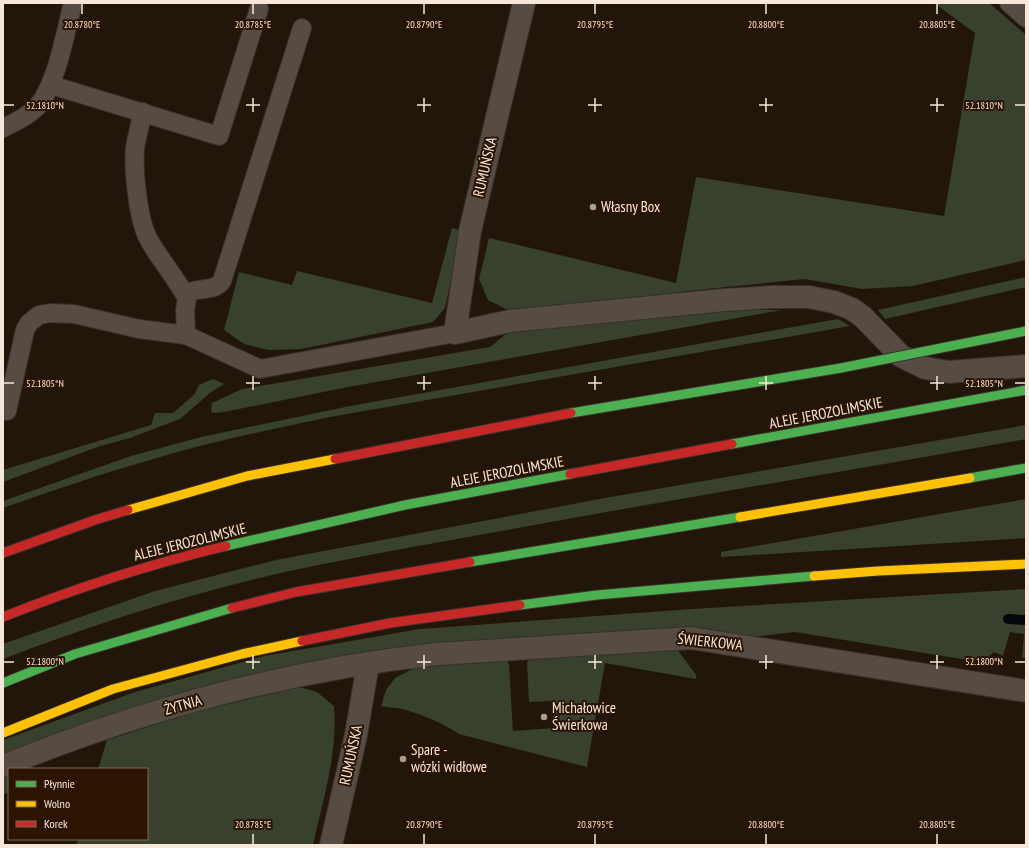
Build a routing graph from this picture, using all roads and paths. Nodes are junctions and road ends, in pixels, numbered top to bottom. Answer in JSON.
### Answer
{"nodes":[{"id":1,"x":73,"y":3,"type":"edge"},
{"id":2,"x":524,"y":3,"type":"edge"},
{"id":3,"x":1009,"y":3,"type":"edge"},
{"id":4,"x":260,"y":10,"type":"dead end"},
{"id":5,"x":1026,"y":18,"type":"edge"},
{"id":6,"x":302,"y":28,"type":"dead end"},
{"id":7,"x":51,"y":85,"type":"junction"},
{"id":8,"x":143,"y":112,"type":"junction"},
{"id":9,"x":3,"y":128,"type":"edge"},
{"id":10,"x":186,"y":297,"type":"junction"},
{"id":11,"x":1026,"y":331,"type":"edge"},
{"id":12,"x":455,"y":333,"type":"junction"},
{"id":13,"x":186,"y":336,"type":"junction"},
{"id":14,"x":1026,"y":366,"type":"edge"},
{"id":15,"x":1026,"y":390,"type":"edge"},
{"id":16,"x":7,"y":411,"type":"dead end"},
{"id":17,"x":1026,"y":468,"type":"edge"},
{"id":18,"x":3,"y":553,"type":"edge"},
{"id":19,"x":1026,"y":564,"type":"edge"},
{"id":20,"x":3,"y":617,"type":"edge"},
{"id":21,"x":368,"y":664,"type":"junction"},
{"id":22,"x":3,"y":683,"type":"edge"},
{"id":23,"x":1026,"y":691,"type":"edge"},
{"id":24,"x":3,"y":733,"type":"edge"},
{"id":25,"x":3,"y":766,"type":"edge"},
{"id":26,"x":331,"y":845,"type":"edge"}],
"edges":[{"from":1,"to":7,"type":"lane"},
{"from":2,"to":12,"type":"street","name":"RUMUŃSKA"},
{"from":3,"to":5,"type":"lane"},
{"from":4,"to":8,"type":"lane"},
{"from":6,"to":10,"type":"lane"},
{"from":7,"to":8,"type":"lane"},
{"from":7,"to":9,"type":"lane"},
{"from":8,"to":10,"type":"lane"},
{"from":10,"to":13,"type":"lane"},
{"from":11,"to":18,"type":"main road","bridge":true},
{"from":12,"to":13,"type":"lane"},
{"from":12,"to":14,"type":"street"},
{"from":13,"to":16,"type":"lane"},
{"from":15,"to":20,"type":"main road","name":"ALEJE JEROZOLIMSKIE"},
{"from":17,"to":22,"type":"main road"},
{"from":19,"to":24,"type":"main road"},
{"from":21,"to":23,"type":"street","name":"ŚWIERKOWA"},
{"from":21,"to":25,"type":"street","name":"ŻYTNIA"},
{"from":21,"to":26,"type":"street","name":"RUMUŃSKA"}]}
